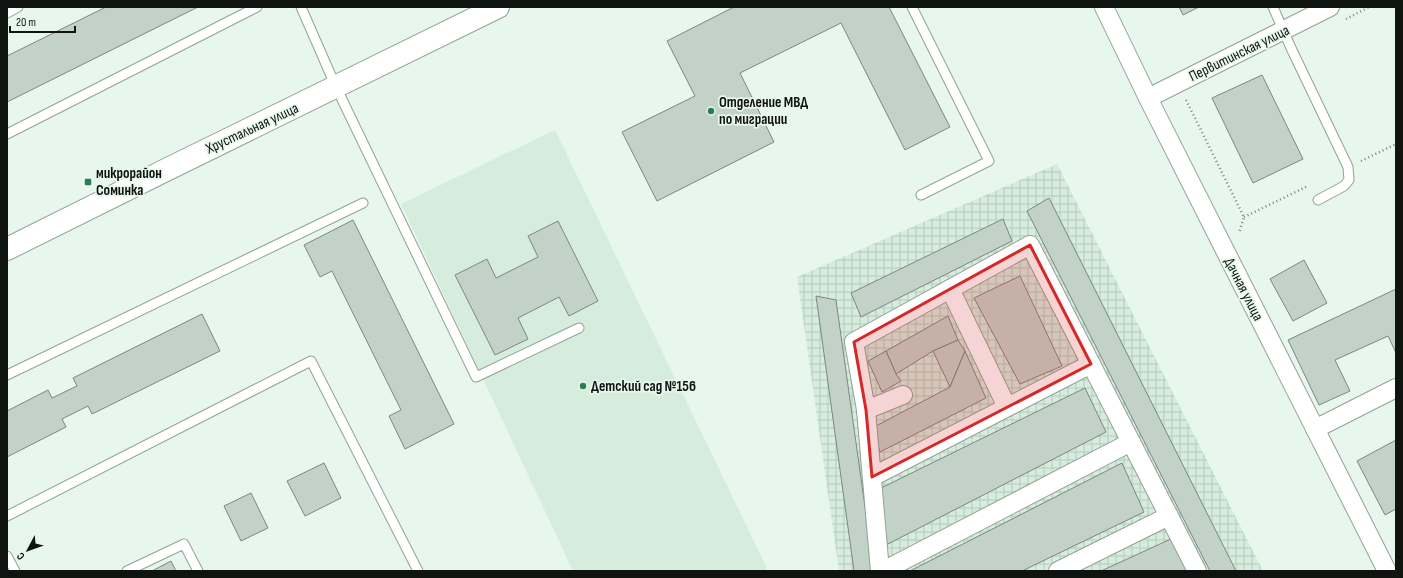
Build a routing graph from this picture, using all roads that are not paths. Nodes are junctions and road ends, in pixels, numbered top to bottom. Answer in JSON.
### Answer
{"nodes":[{"id":1,"x":18,"y":7,"type":"edge"},
{"id":2,"x":257,"y":7,"type":"edge"},
{"id":3,"x":301,"y":7,"type":"edge"},
{"id":4,"x":498,"y":7,"type":"edge"},
{"id":5,"x":912,"y":7,"type":"edge"},
{"id":6,"x":1104,"y":7,"type":"edge"},
{"id":7,"x":1273,"y":7,"type":"edge"},
{"id":8,"x":1330,"y":7,"type":"edge"},
{"id":9,"x":7,"y":13,"type":"edge"},
{"id":10,"x":1284,"y":30,"type":"junction"},
{"id":11,"x":336,"y":87,"type":"junction"},
{"id":12,"x":1148,"y":98,"type":"junction"},
{"id":13,"x":7,"y":134,"type":"edge"},
{"id":14,"x":921,"y":195,"type":"dead end"},
{"id":15,"x":1318,"y":200,"type":"dead end"},
{"id":16,"x":363,"y":203,"type":"dead end"},
{"id":17,"x":7,"y":249,"type":"edge"},
{"id":18,"x":950,"y":289,"type":"junction"},
{"id":19,"x":579,"y":328,"type":"dead end"},
{"id":20,"x":1091,"y":364,"type":"junction"},
{"id":21,"x":7,"y":375,"type":"edge"},
{"id":22,"x":1396,"y":388,"type":"edge"},
{"id":23,"x":903,"y":394,"type":"dead end"},
{"id":24,"x":1007,"y":407,"type":"junction"},
{"id":25,"x":866,"y":410,"type":"junction"},
{"id":26,"x":1315,"y":429,"type":"junction"},
{"id":27,"x":1131,"y":442,"type":"junction"},
{"id":28,"x":872,"y":477,"type":"junction"},
{"id":29,"x":7,"y":516,"type":"edge"},
{"id":30,"x":1169,"y":516,"type":"junction"},
{"id":31,"x":7,"y":556,"type":"edge"},
{"id":32,"x":15,"y":571,"type":"edge"},
{"id":33,"x":127,"y":571,"type":"edge"},
{"id":34,"x":198,"y":571,"type":"edge"},
{"id":35,"x":418,"y":571,"type":"edge"},
{"id":36,"x":880,"y":571,"type":"edge"},
{"id":37,"x":883,"y":571,"type":"edge"},
{"id":38,"x":1058,"y":571,"type":"edge"},
{"id":39,"x":1198,"y":571,"type":"edge"},
{"id":40,"x":1387,"y":571,"type":"edge"}],
"edges":[{"from":1,"to":9,"type":"lane"},
{"from":2,"to":13,"type":"lane"},
{"from":3,"to":11,"type":"lane"},
{"from":4,"to":11,"type":"street","name":"Хрустальная улица"},
{"from":5,"to":14,"type":"lane"},
{"from":6,"to":12,"type":"street","name":"Дачная улица"},
{"from":7,"to":10,"type":"lane"},
{"from":8,"to":10,"type":"street","name":"Первитинская улица"},
{"from":10,"to":12,"type":"street","name":"Первитинская улица"},
{"from":10,"to":15,"type":"lane"},
{"from":11,"to":17,"type":"street","name":"Хрустальная улица"},
{"from":11,"to":19,"type":"lane"},
{"from":12,"to":26,"type":"street","name":"Дачная улица"},
{"from":16,"to":21,"type":"lane"},
{"from":18,"to":20,"type":"street"},
{"from":18,"to":24,"type":"street"},
{"from":18,"to":25,"type":"street"},
{"from":20,"to":24,"type":"street"},
{"from":20,"to":27,"type":"street"},
{"from":22,"to":26,"type":"street"},
{"from":23,"to":25,"type":"street"},
{"from":24,"to":28,"type":"street"},
{"from":25,"to":28,"type":"street"},
{"from":26,"to":40,"type":"street","name":"Дачная улица"},
{"from":27,"to":30,"type":"street"},
{"from":27,"to":37,"type":"street"},
{"from":28,"to":36,"type":"street"},
{"from":29,"to":35,"type":"lane"},
{"from":30,"to":38,"type":"street"},
{"from":30,"to":39,"type":"street"},
{"from":31,"to":32,"type":"lane"},
{"from":33,"to":34,"type":"lane"}]}
